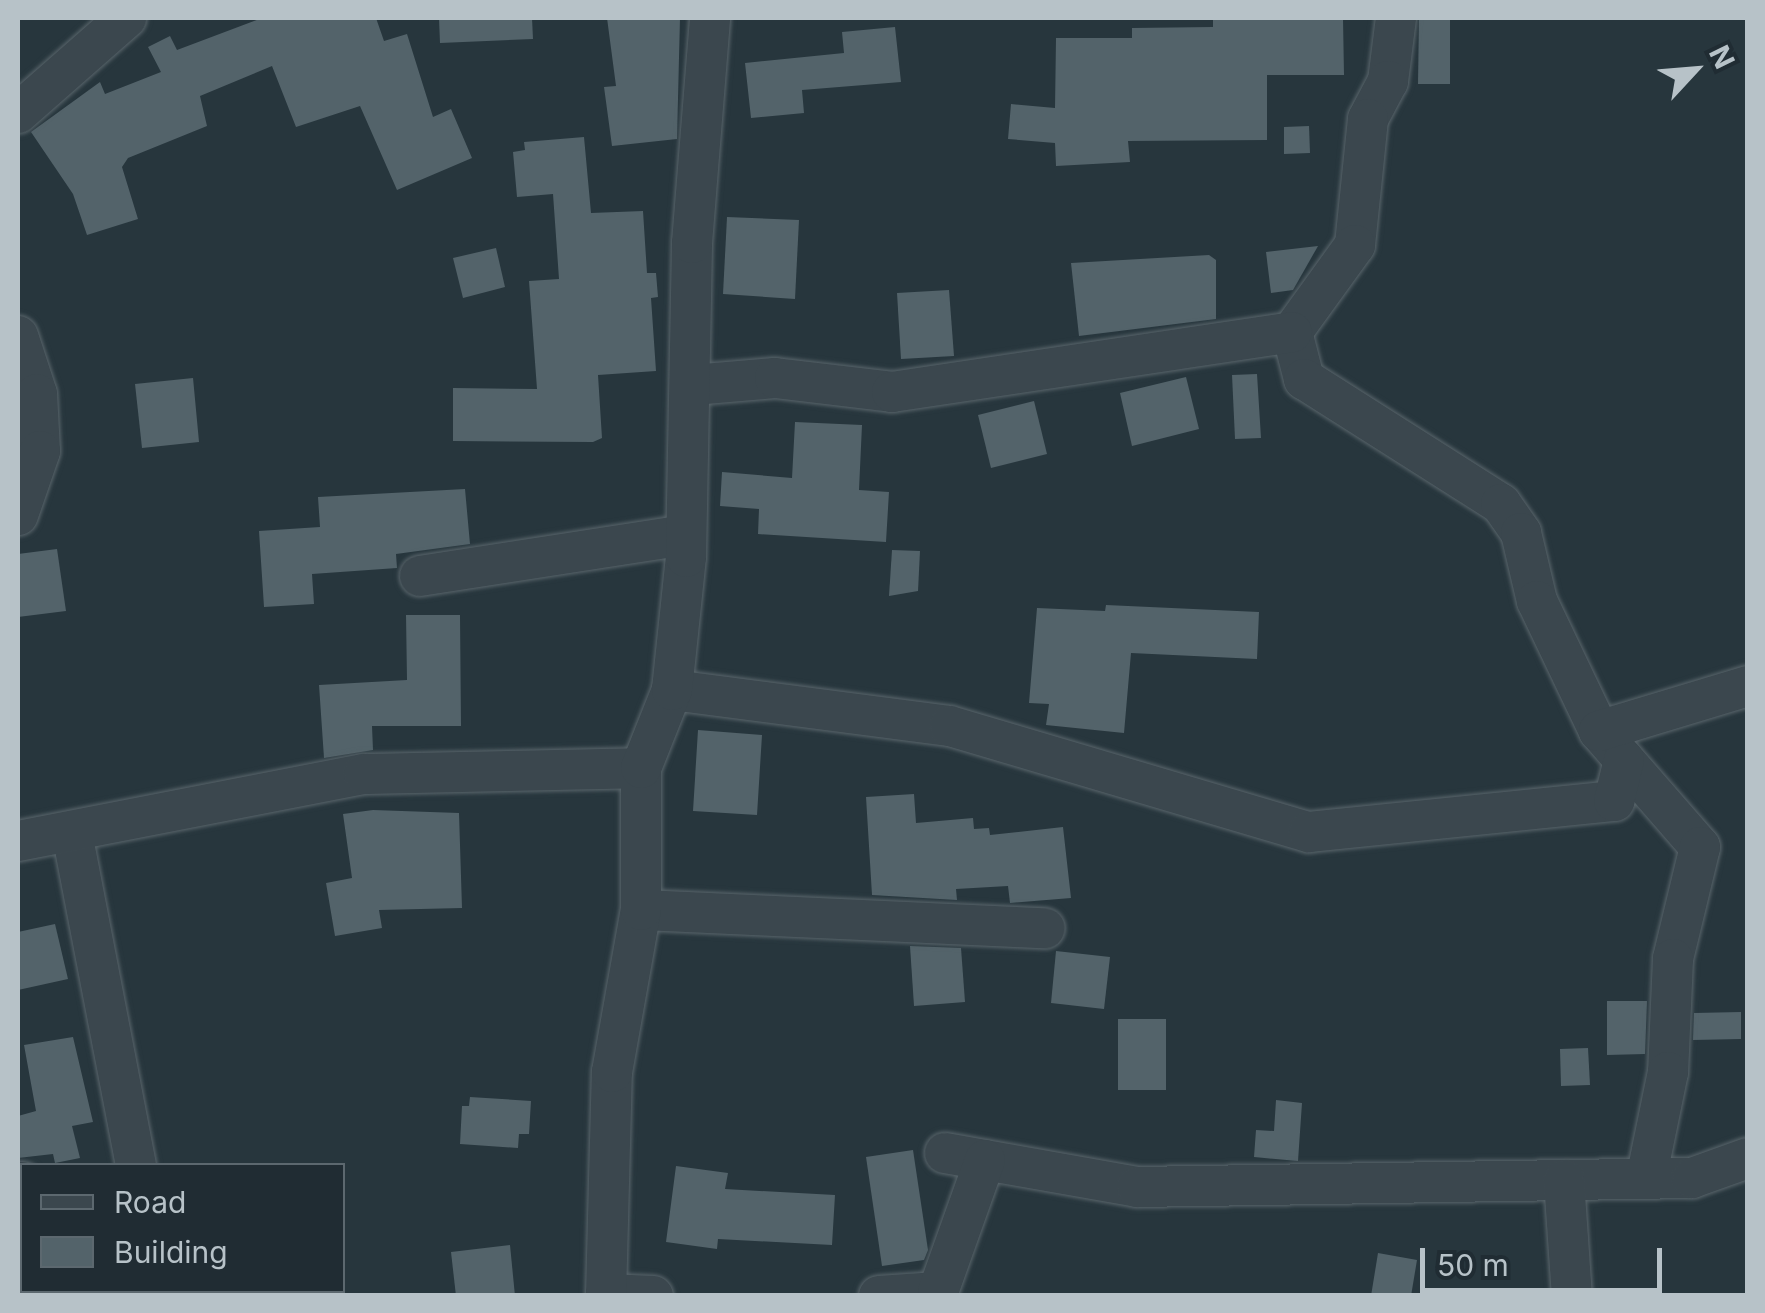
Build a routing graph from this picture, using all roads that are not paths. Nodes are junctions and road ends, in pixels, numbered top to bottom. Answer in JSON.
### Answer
{"nodes":[{"id":1,"x":126,"y":18,"type":"edge"},
{"id":2,"x":710,"y":18,"type":"edge"},
{"id":3,"x":1396,"y":18,"type":"edge"},
{"id":4,"x":18,"y":114,"type":"edge"},
{"id":5,"x":1292,"y":332,"type":"junction"},
{"id":6,"x":18,"y":336,"type":"edge"},
{"id":7,"x":693,"y":385,"type":"junction"},
{"id":8,"x":18,"y":515,"type":"edge"},
{"id":9,"x":684,"y":534,"type":"junction"},
{"id":10,"x":420,"y":576,"type":"dead end"},
{"id":11,"x":1748,"y":686,"type":"edge"},
{"id":12,"x":672,"y":690,"type":"junction"},
{"id":13,"x":1612,"y":745,"type":"junction"},
{"id":14,"x":641,"y":768,"type":"junction"},
{"id":15,"x":72,"y":833,"type":"junction"},
{"id":16,"x":18,"y":841,"type":"edge"},
{"id":17,"x":640,"y":910,"type":"junction"},
{"id":18,"x":1045,"y":928,"type":"dead end"},
{"id":19,"x":945,"y":1152,"type":"dead end"},
{"id":20,"x":1748,"y":1158,"type":"edge"},
{"id":21,"x":985,"y":1160,"type":"junction"},
{"id":22,"x":135,"y":1163,"type":"edge"},
{"id":23,"x":1646,"y":1179,"type":"junction"},
{"id":24,"x":1564,"y":1180,"type":"junction"},
{"id":25,"x":606,"y":1295,"type":"edge"},
{"id":26,"x":653,"y":1296,"type":"edge"},
{"id":27,"x":878,"y":1296,"type":"edge"},
{"id":28,"x":1572,"y":1296,"type":"edge"}],
"edges":[{"from":1,"to":4,"type":"street"},
{"from":2,"to":7,"type":"street"},
{"from":3,"to":5,"type":"street"},
{"from":5,"to":7,"type":"street"},
{"from":5,"to":13,"type":"street"},
{"from":6,"to":8,"type":"street"},
{"from":7,"to":9,"type":"street"},
{"from":9,"to":10,"type":"street"},
{"from":9,"to":12,"type":"street"},
{"from":11,"to":13,"type":"street"},
{"from":12,"to":13,"type":"street"},
{"from":12,"to":14,"type":"street"},
{"from":13,"to":23,"type":"street"},
{"from":14,"to":15,"type":"street"},
{"from":14,"to":17,"type":"street"},
{"from":15,"to":16,"type":"street"},
{"from":15,"to":22,"type":"street"},
{"from":17,"to":18,"type":"street"},
{"from":17,"to":25,"type":"street"},
{"from":19,"to":21,"type":"street"},
{"from":20,"to":23,"type":"street"},
{"from":21,"to":24,"type":"street"},
{"from":21,"to":27,"type":"street"},
{"from":23,"to":24,"type":"street"},
{"from":24,"to":28,"type":"street"},
{"from":25,"to":26,"type":"street"}]}
